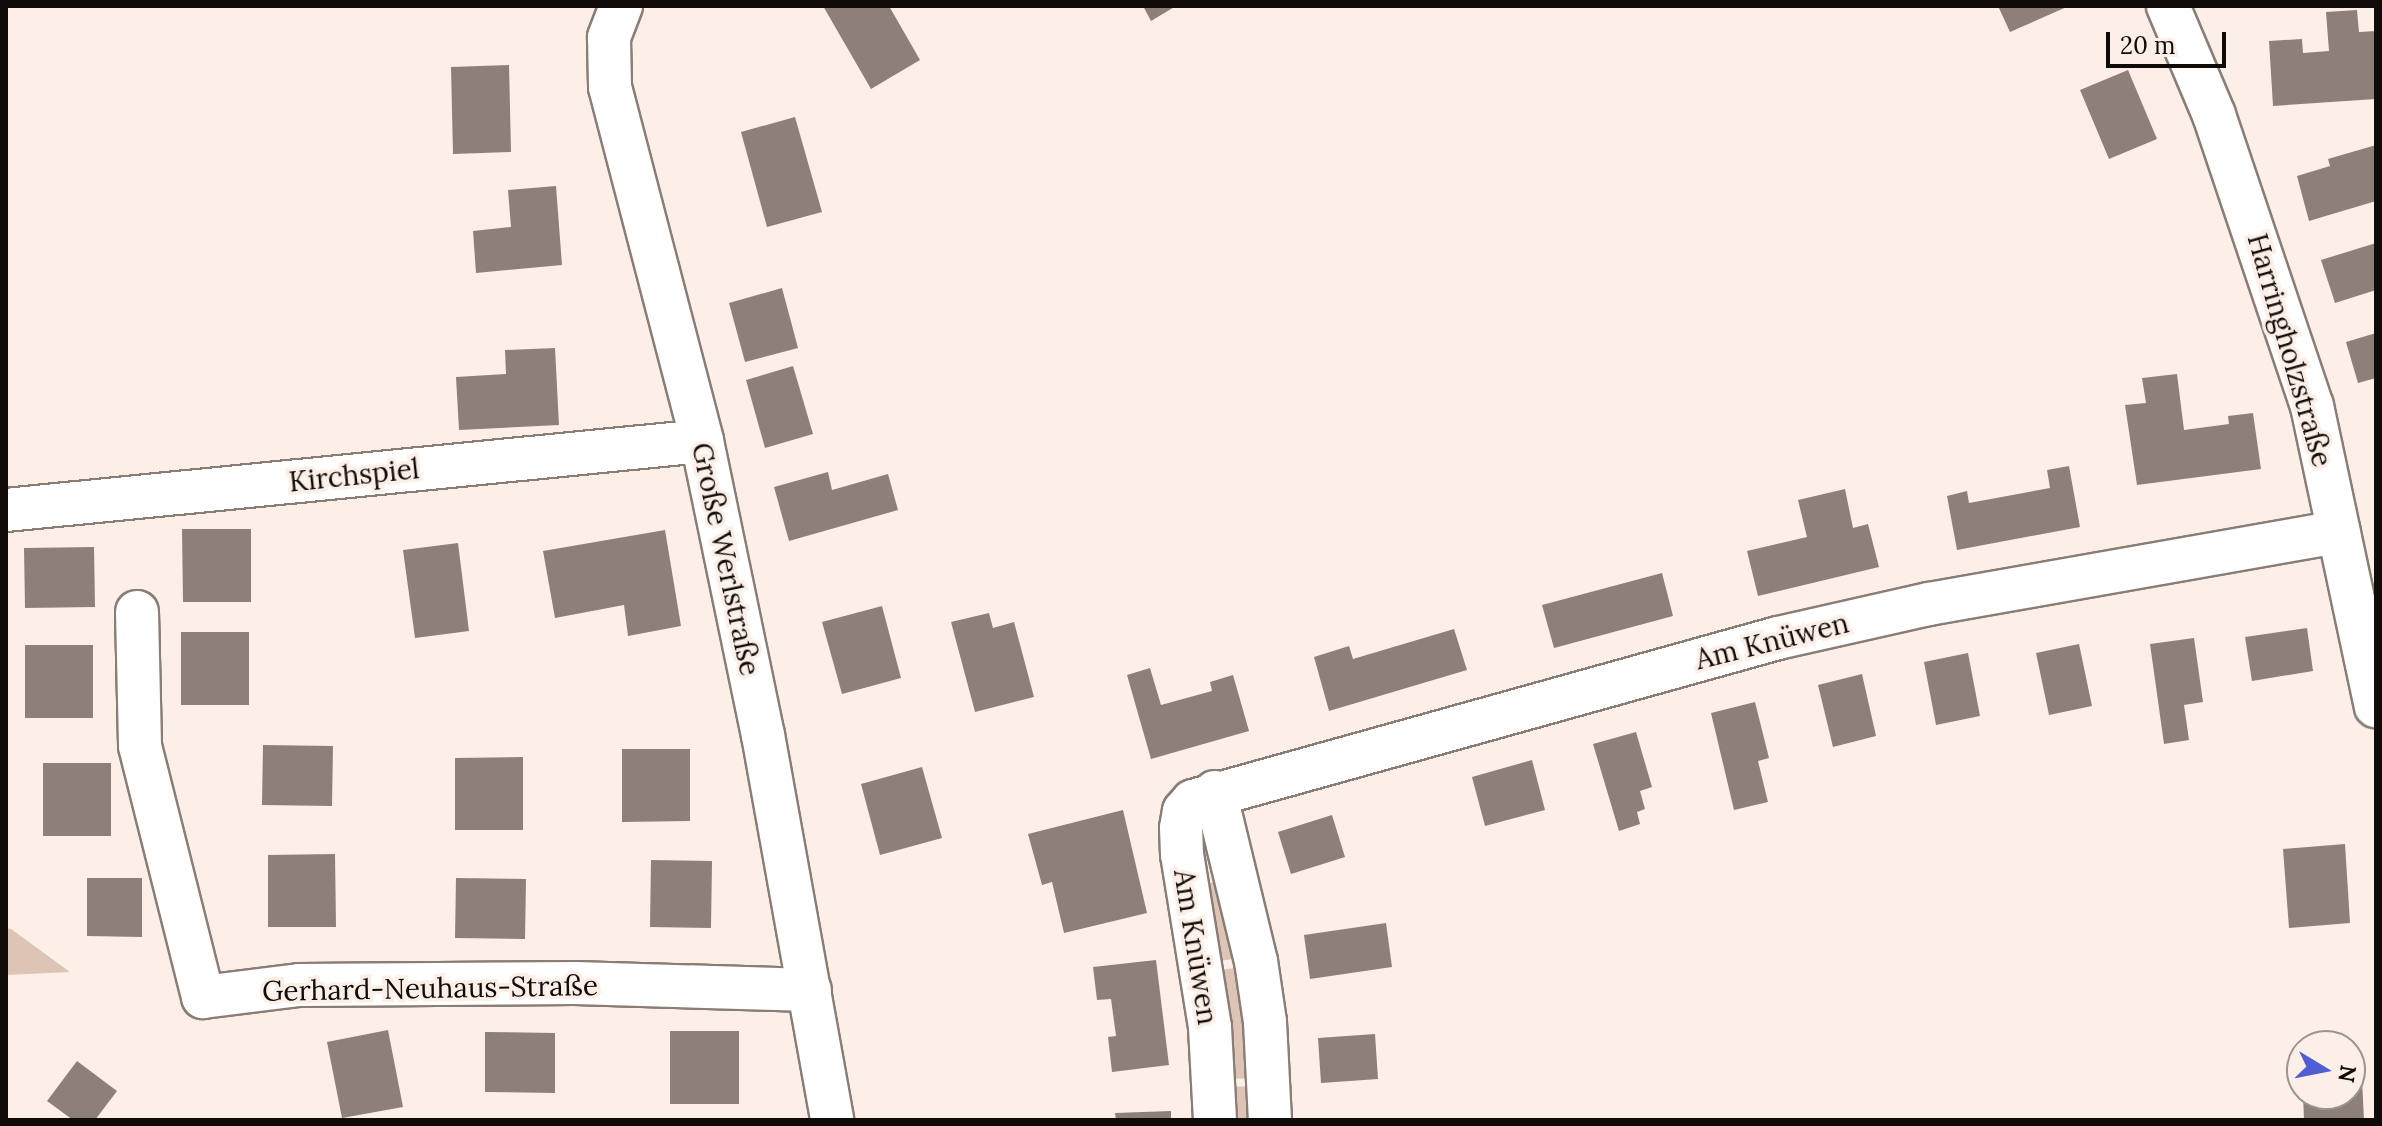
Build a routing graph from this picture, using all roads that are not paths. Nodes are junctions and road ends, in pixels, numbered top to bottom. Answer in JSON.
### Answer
{"nodes":[{"id":1,"x":2168,"y":6,"type":"edge"},
{"id":2,"x":617,"y":7,"type":"edge"},
{"id":3,"x":702,"y":441,"type":"junction"},
{"id":4,"x":6,"y":510,"type":"edge"},
{"id":5,"x":2339,"y":532,"type":"junction"},
{"id":6,"x":137,"y":612,"type":"dead end"},
{"id":7,"x":2376,"y":706,"type":"edge"},
{"id":8,"x":1215,"y":792,"type":"junction"},
{"id":9,"x":810,"y":990,"type":"junction"},
{"id":10,"x":832,"y":1120,"type":"edge"},
{"id":11,"x":1215,"y":1120,"type":"edge"},
{"id":12,"x":1270,"y":1120,"type":"edge"}],
"edges":[{"from":1,"to":5,"type":"street","name":"Harringholzstraße"},
{"from":2,"to":3,"type":"street","name":"Große Werlstraße"},
{"from":3,"to":4,"type":"street","name":"Kirchspiel"},
{"from":3,"to":9,"type":"street","name":"Große Werlstraße"},
{"from":5,"to":7,"type":"street","name":"Harringholzstraße"},
{"from":5,"to":8,"type":"street","name":"Am Knüwen"},
{"from":6,"to":9,"type":"street","name":"Gerhard-Neuhaus-Straße"},
{"from":8,"to":11,"type":"street","name":"Am Knüwen"},
{"from":8,"to":12,"type":"street","name":"Am Knüwen"},
{"from":9,"to":10,"type":"street","name":"Große Werlstraße"}]}
